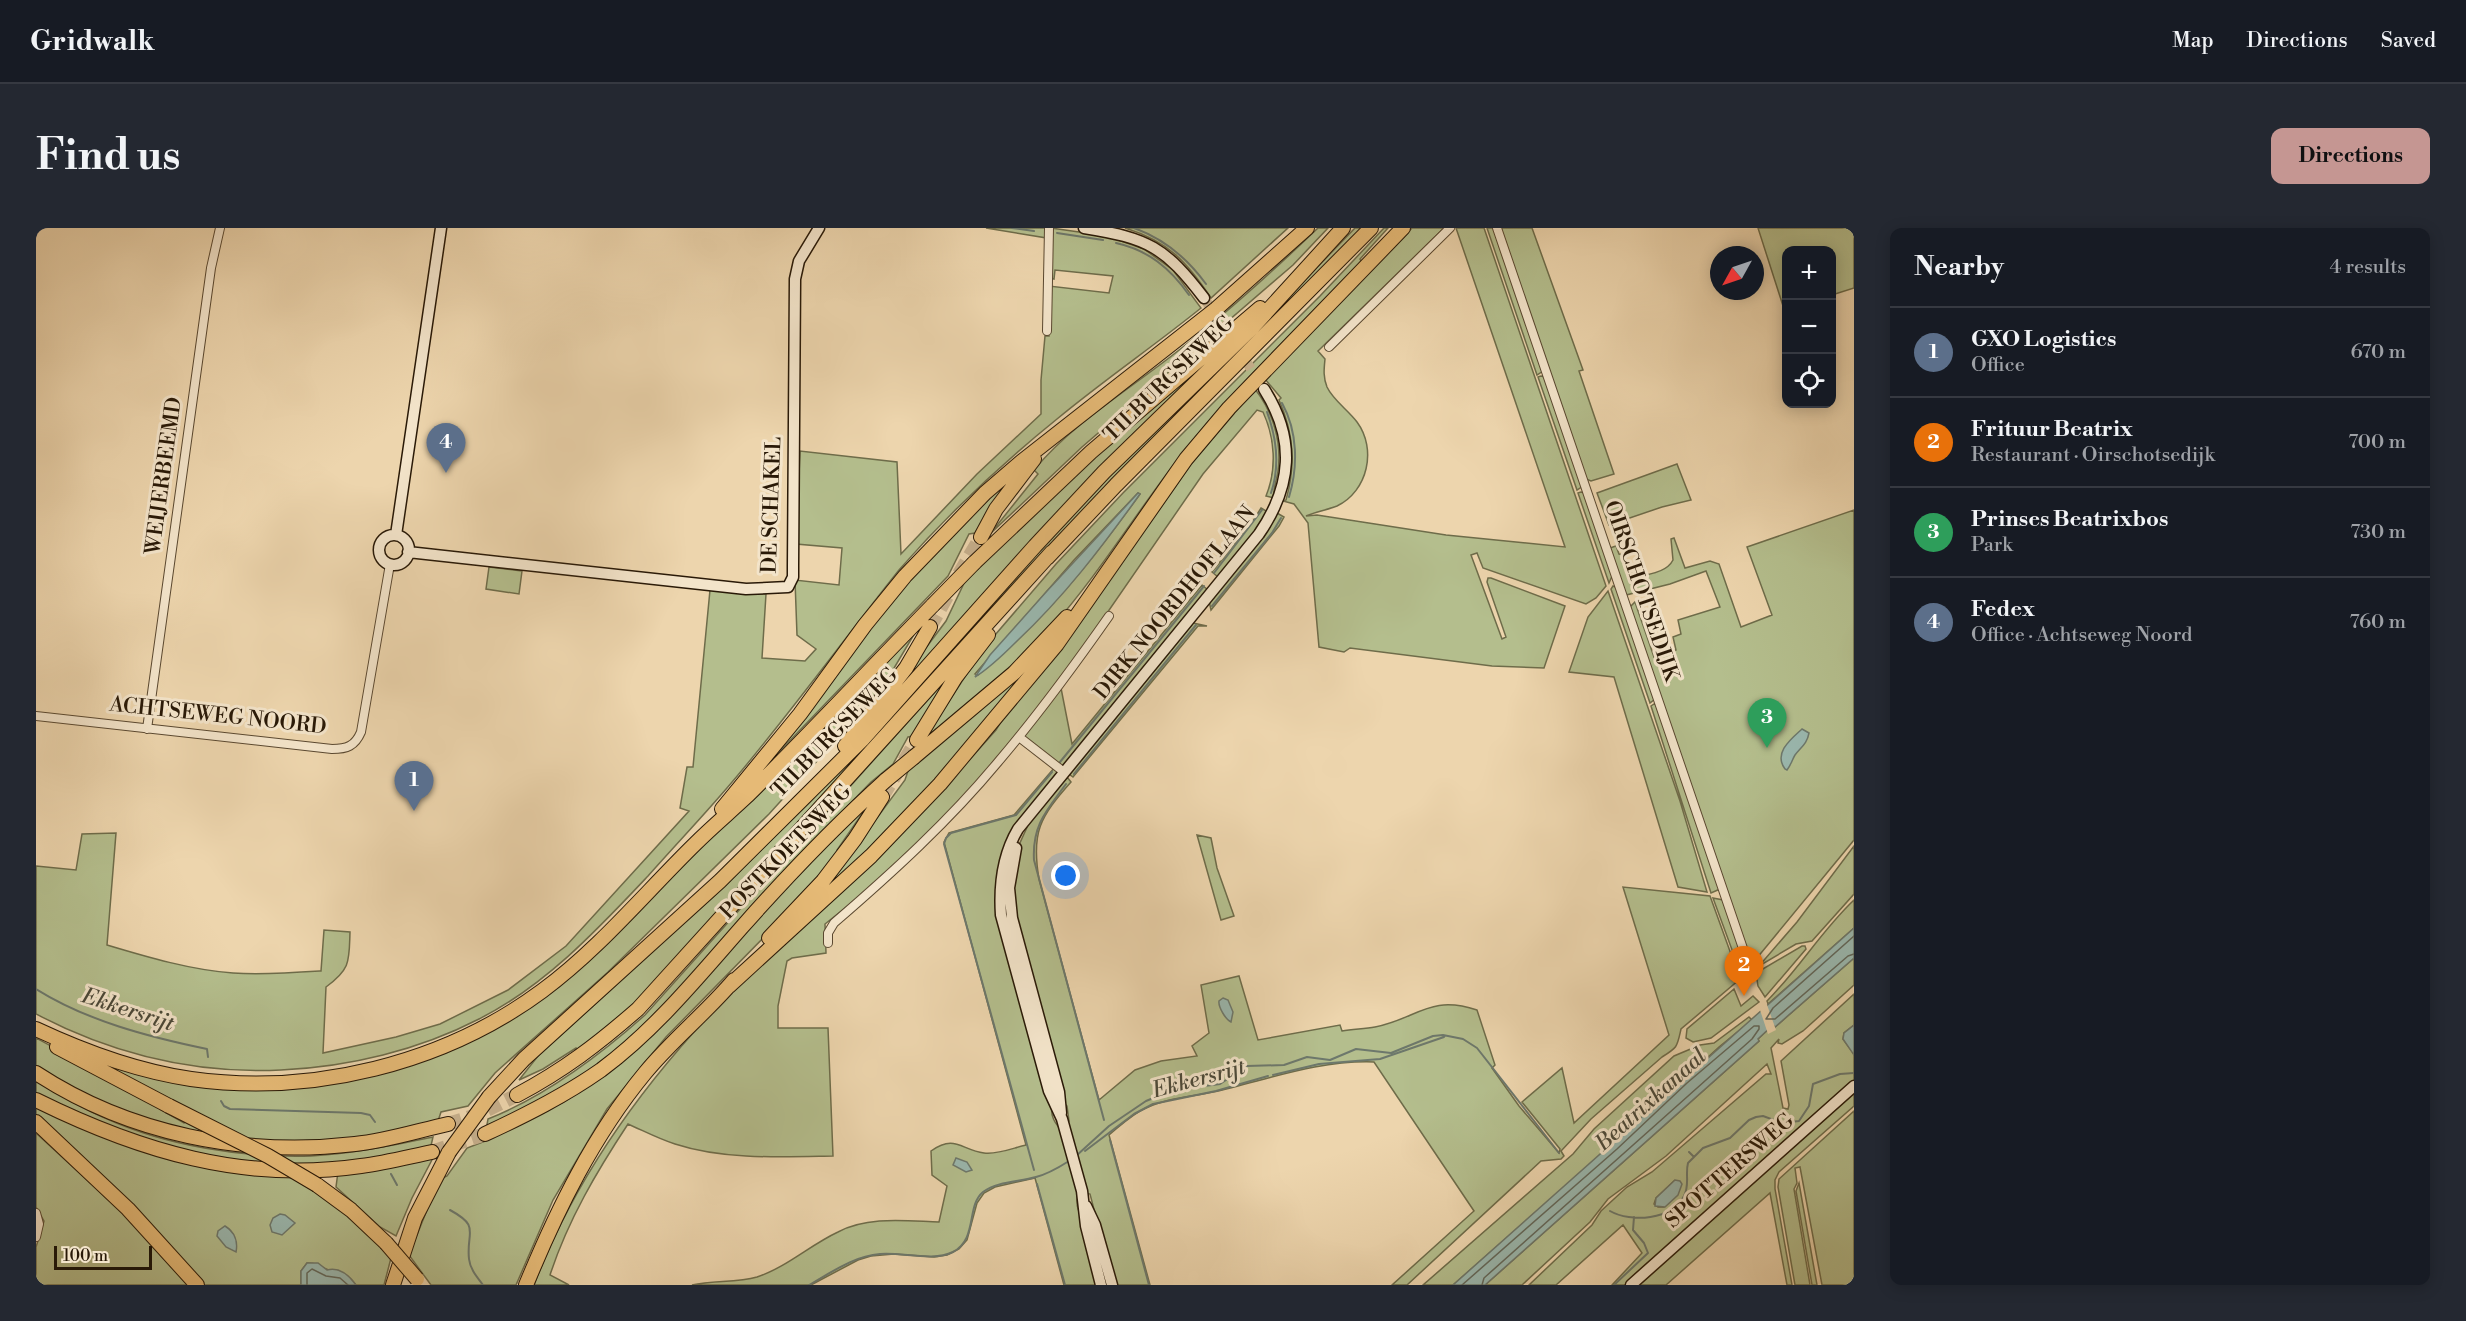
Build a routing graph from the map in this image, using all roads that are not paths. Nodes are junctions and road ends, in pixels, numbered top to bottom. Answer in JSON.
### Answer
{"nodes":[{"id":1,"x":219,"y":228,"type":"edge"},
{"id":2,"x":441,"y":228,"type":"edge"},
{"id":3,"x":819,"y":228,"type":"edge"},
{"id":4,"x":1049,"y":228,"type":"edge"},
{"id":5,"x":1084,"y":228,"type":"edge"},
{"id":6,"x":1307,"y":228,"type":"edge"},
{"id":7,"x":1344,"y":228,"type":"edge"},
{"id":8,"x":1371,"y":228,"type":"edge"},
{"id":9,"x":1403,"y":228,"type":"edge"},
{"id":10,"x":1450,"y":228,"type":"edge"},
{"id":11,"x":1497,"y":228,"type":"edge"},
{"id":12,"x":1286,"y":289,"type":"junction"},
{"id":13,"x":1204,"y":298,"type":"tunnel mouth"},
{"id":14,"x":1047,"y":331,"type":"dead end"},
{"id":15,"x":1329,"y":347,"type":"dead end"},
{"id":16,"x":1264,"y":389,"type":"tunnel mouth"},
{"id":17,"x":1054,"y":438,"type":"junction"},
{"id":18,"x":396,"y":535,"type":"junction"},
{"id":19,"x":981,"y":537,"type":"tunnel mouth"},
{"id":20,"x":408,"y":552,"type":"junction"},
{"id":21,"x":1052,"y":552,"type":"junction"},
{"id":22,"x":390,"y":564,"type":"junction"},
{"id":23,"x":1103,"y":577,"type":"junction"},
{"id":24,"x":1109,"y":616,"type":"dead end"},
{"id":25,"x":930,"y":627,"type":"tunnel mouth"},
{"id":26,"x":36,"y":716,"type":"edge"},
{"id":27,"x":147,"y":729,"type":"junction"},
{"id":28,"x":1019,"y":736,"type":"junction"},
{"id":29,"x":917,"y":740,"type":"tunnel mouth"},
{"id":30,"x":1064,"y":772,"type":"junction"},
{"id":31,"x":882,"y":797,"type":"tunnel mouth"},
{"id":32,"x":796,"y":805,"type":"junction"},
{"id":33,"x":695,"y":843,"type":"junction"},
{"id":34,"x":828,"y":943,"type":"dead end"},
{"id":35,"x":1749,"y":966,"type":"dead end"},
{"id":36,"x":729,"y":986,"type":"junction"},
{"id":37,"x":36,"y":1031,"type":"edge"},
{"id":38,"x":36,"y":1073,"type":"edge"},
{"id":39,"x":1854,"y":1086,"type":"edge"},
{"id":40,"x":517,"y":1095,"type":"tunnel mouth"},
{"id":41,"x":36,"y":1100,"type":"edge"},
{"id":42,"x":36,"y":1122,"type":"edge"},
{"id":43,"x":448,"y":1124,"type":"tunnel mouth"},
{"id":44,"x":485,"y":1134,"type":"tunnel mouth"},
{"id":45,"x":432,"y":1152,"type":"tunnel mouth"},
{"id":46,"x":1084,"y":1203,"type":"junction"},
{"id":47,"x":36,"y":1213,"type":"edge"},
{"id":48,"x":36,"y":1237,"type":"edge"},
{"id":49,"x":419,"y":1282,"type":"edge"},
{"id":50,"x":197,"y":1285,"type":"edge"},
{"id":51,"x":393,"y":1285,"type":"edge"},
{"id":52,"x":526,"y":1285,"type":"edge"},
{"id":53,"x":1101,"y":1285,"type":"edge"},
{"id":54,"x":1112,"y":1285,"type":"edge"},
{"id":55,"x":1630,"y":1285,"type":"edge"}],
"edges":[{"from":1,"to":27,"type":"street","name":"WEIJERBEEMD"},
{"from":2,"to":18,"type":"street"},
{"from":3,"to":20,"type":"street","name":"DE SCHAKEL"},
{"from":4,"to":14,"type":"street"},
{"from":5,"to":13,"type":"street"},
{"from":6,"to":17,"type":"highway","name":"TILBURGSEWEG"},
{"from":7,"to":12,"type":"highway","name":"TILBURGSEWEG"},
{"from":8,"to":21,"type":"highway","name":"TILBURGSEWEG"},
{"from":9,"to":23,"type":"highway"},
{"from":10,"to":15,"type":"street"},
{"from":11,"to":35,"type":"street","name":"OIRSCHOTSEDIJK"},
{"from":12,"to":32,"type":"highway","name":"TILBURGSEWEG"},
{"from":12,"to":33,"type":"highway","bridge":true},
{"from":16,"to":30,"type":"street","name":"DIRK NOORDHOFLAAN"},
{"from":17,"to":19,"type":"highway"},
{"from":17,"to":33,"type":"highway"},
{"from":18,"to":20,"type":"street"},
{"from":18,"to":22,"type":"street"},
{"from":20,"to":22,"type":"street"},
{"from":21,"to":29,"type":"highway","name":"TILBURGSEWEG"},
{"from":21,"to":40,"type":"highway","name":"POSTKOETSWEG"},
{"from":22,"to":27,"type":"street","name":"ACHTSEWEG NOORD"},
{"from":23,"to":36,"type":"highway"},
{"from":23,"to":44,"type":"highway","name":"POSTKOETSWEG","bridge":true},
{"from":24,"to":28,"type":"street"},
{"from":25,"to":32,"type":"highway"},
{"from":26,"to":27,"type":"street","name":"ACHTSEWEG NOORD"},
{"from":28,"to":30,"type":"street"},
{"from":28,"to":34,"type":"street"},
{"from":30,"to":46,"type":"street","name":"DIRK NOORDHOFLAAN"},
{"from":31,"to":36,"type":"highway"},
{"from":32,"to":51,"type":"highway","name":"TILBURGSEWEG","bridge":true},
{"from":33,"to":37,"type":"highway"},
{"from":36,"to":52,"type":"highway"},
{"from":37,"to":49,"type":"highway","bridge":true},
{"from":38,"to":43,"type":"highway"},
{"from":39,"to":55,"type":"street","name":"SPOTTERSWEG"},
{"from":41,"to":45,"type":"highway"},
{"from":42,"to":50,"type":"highway"},
{"from":46,"to":53,"type":"street","name":"DIRK NOORDHOFLAAN"},
{"from":46,"to":54,"type":"street","name":"DIRK NOORDHOFLAAN"},
{"from":47,"to":48,"type":"street"}]}
